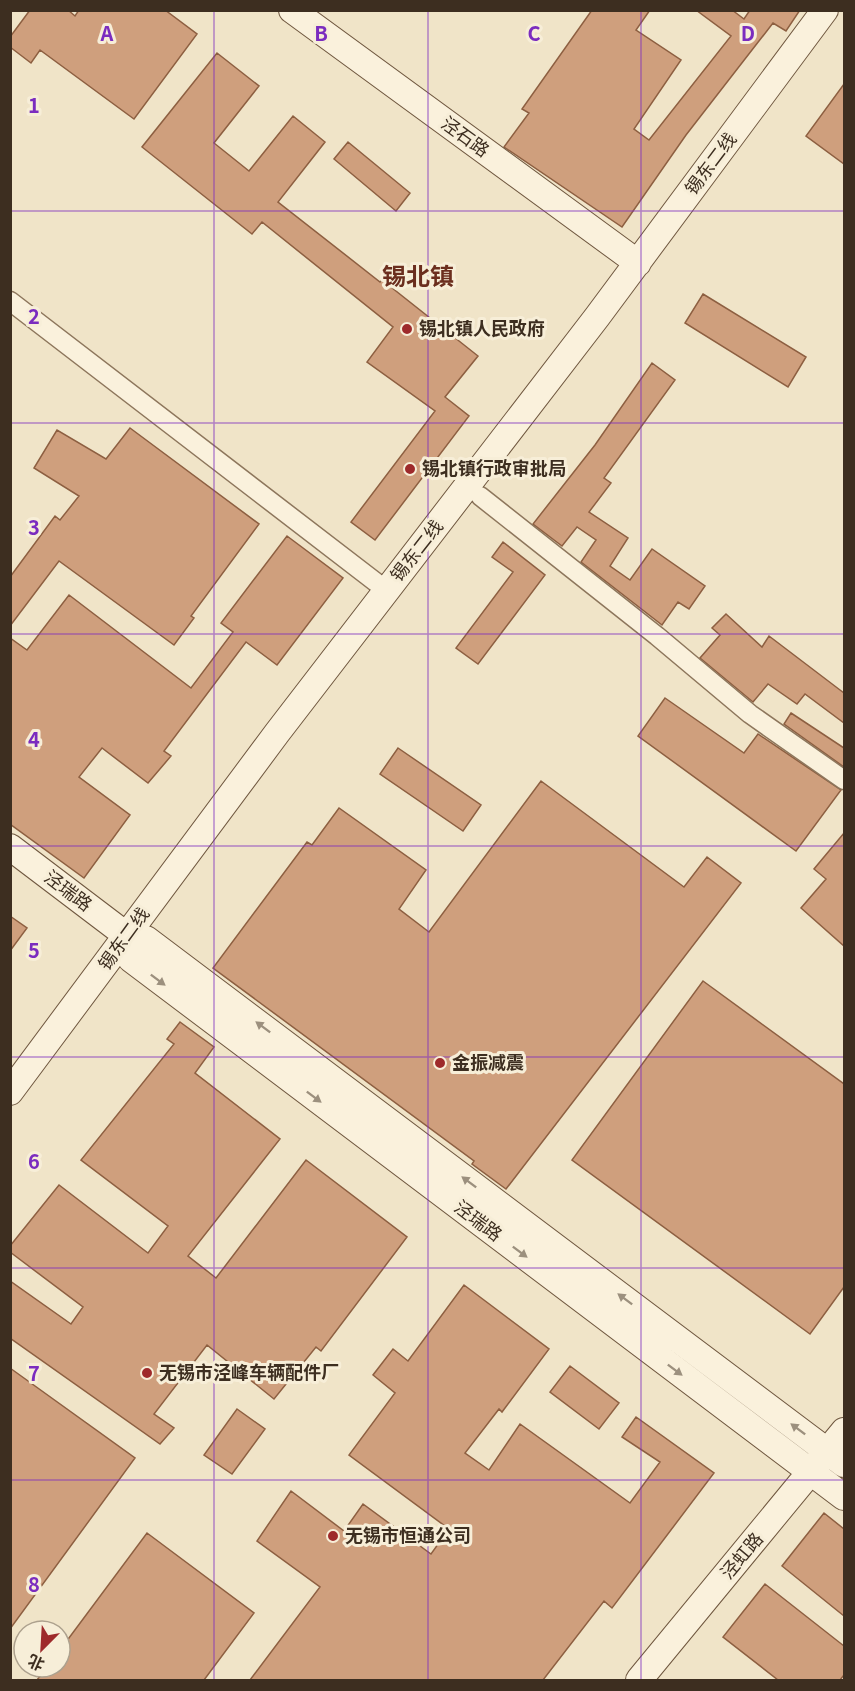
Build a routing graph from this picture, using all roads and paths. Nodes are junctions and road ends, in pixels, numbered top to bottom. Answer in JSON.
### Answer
{"nodes":[{"id":1,"x":292,"y":10,"type":"edge"},
{"id":2,"x":825,"y":10,"type":"edge"},
{"id":3,"x":638,"y":263,"type":"junction"},
{"id":4,"x":10,"y":301,"type":"edge"},
{"id":5,"x":480,"y":496,"type":"dead end"},
{"id":6,"x":386,"y":590,"type":"junction"},
{"id":7,"x":844,"y":780,"type":"edge"},
{"id":8,"x":10,"y":847,"type":"edge"},
{"id":9,"x":126,"y":935,"type":"junction"},
{"id":10,"x":10,"y":1092,"type":"edge"},
{"id":11,"x":844,"y":1431,"type":"edge"},
{"id":12,"x":836,"y":1458,"type":"edge"},
{"id":13,"x":811,"y":1472,"type":"junction"},
{"id":14,"x":844,"y":1497,"type":"edge"},
{"id":15,"x":639,"y":1680,"type":"edge"}],
"edges":[{"from":1,"to":3,"type":"street","name":"泾石路"},
{"from":2,"to":3,"type":"street","name":"锡东二线"},
{"from":3,"to":6,"type":"street","name":"锡东二线"},
{"from":4,"to":6,"type":"street"},
{"from":5,"to":7,"type":"street"},
{"from":6,"to":9,"type":"street","name":"锡东二线"},
{"from":8,"to":9,"type":"street","name":"泾瑞路"},
{"from":9,"to":10,"type":"street","name":"锡东二线"},
{"from":12,"to":9,"type":"street","name":"泾瑞路","one_way":true},
{"from":9,"to":13,"type":"street","name":"泾瑞路","one_way":true},
{"from":11,"to":12,"type":"street","name":"泾虹路"},
{"from":12,"to":13,"type":"street","name":"泾虹路"},
{"from":13,"to":14,"type":"street","name":"泾瑞路"},
{"from":13,"to":15,"type":"street","name":"泾虹路"}]}
